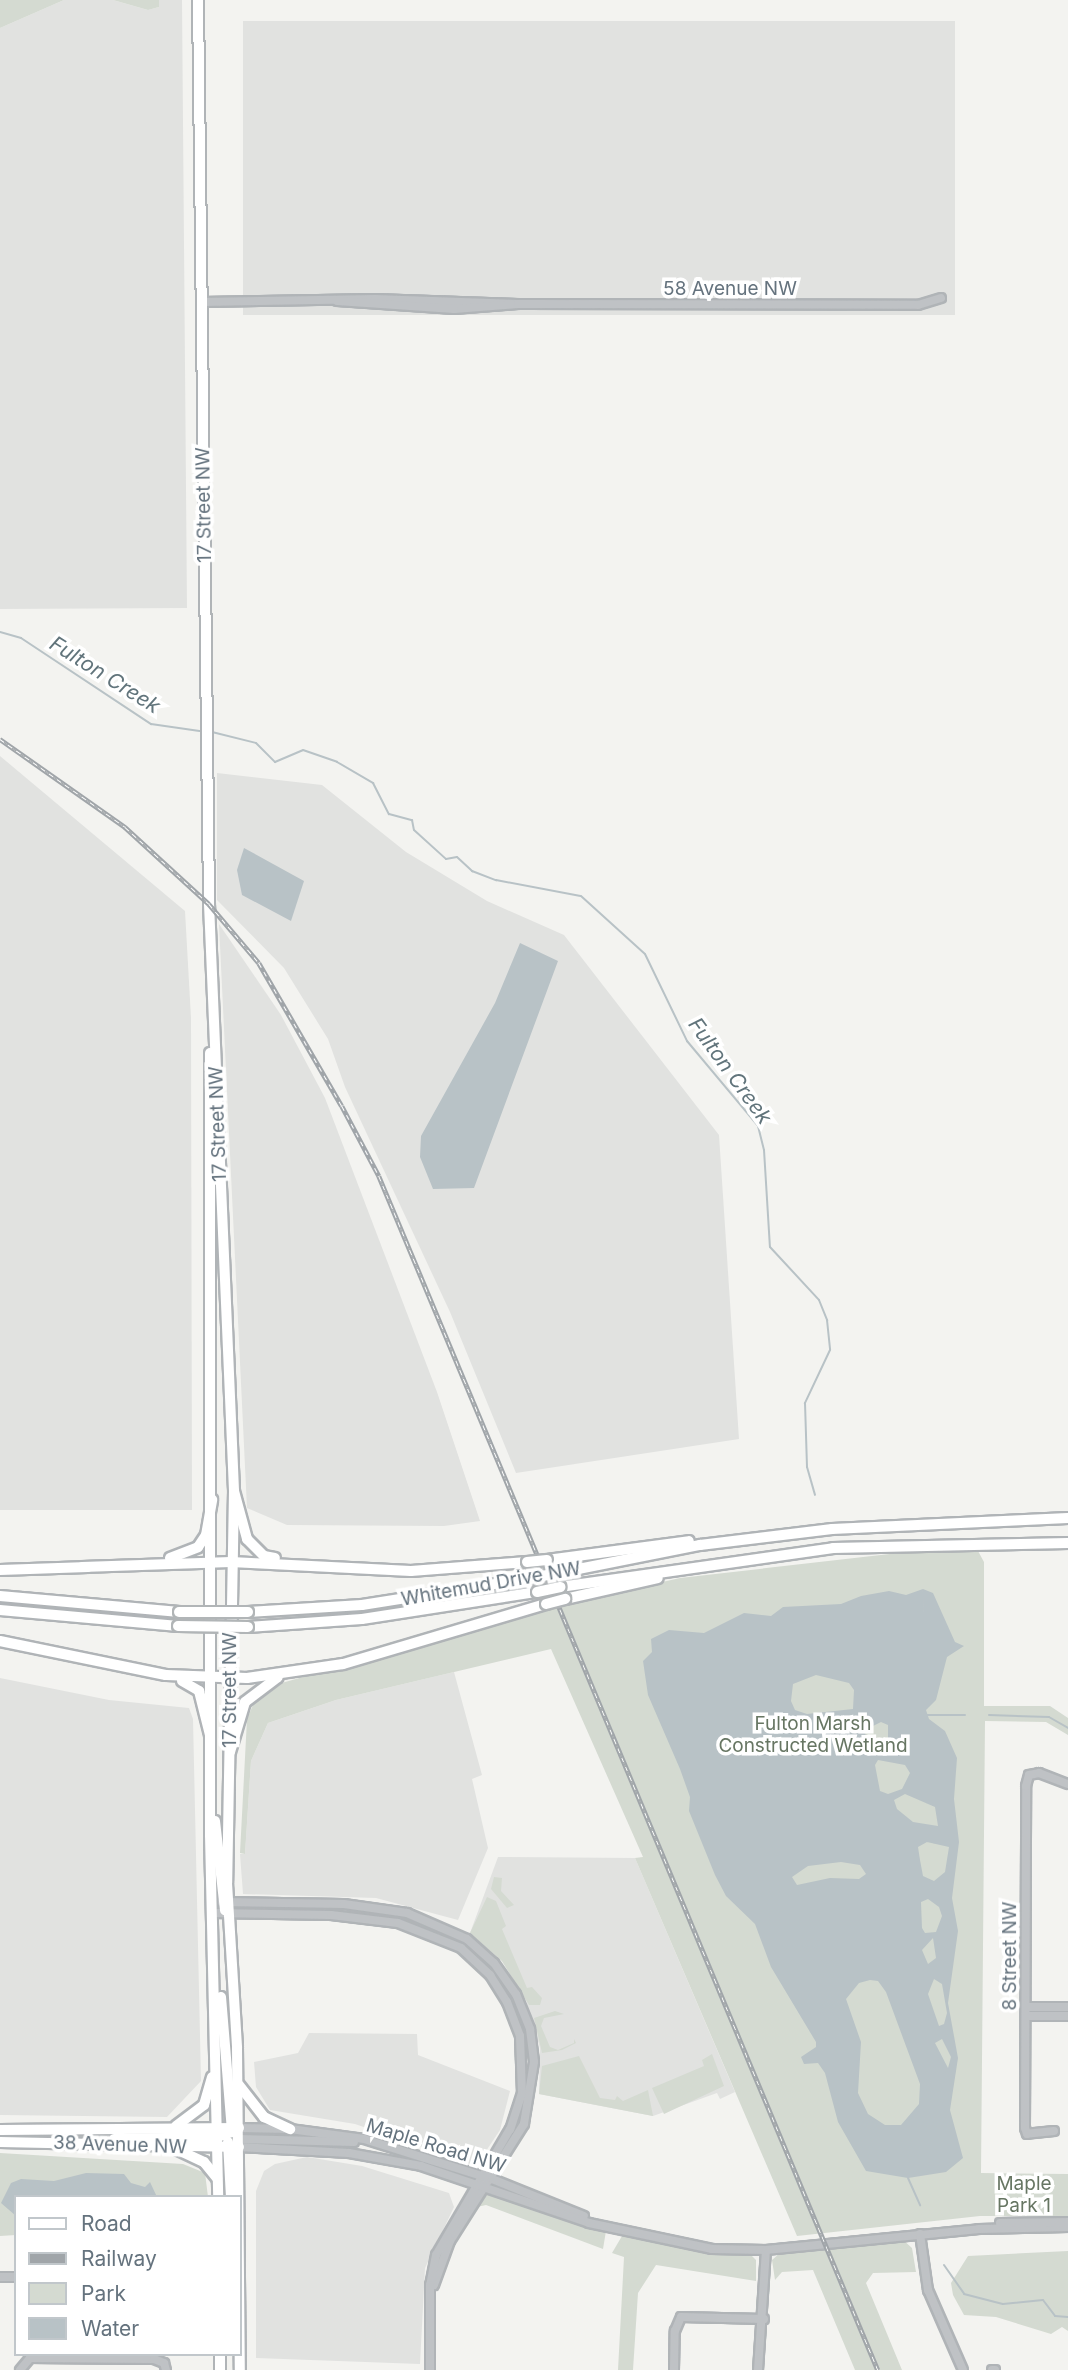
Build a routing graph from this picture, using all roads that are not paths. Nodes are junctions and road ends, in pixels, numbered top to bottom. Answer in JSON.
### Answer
{"nodes":[{"id":1,"x":198,"y":0,"type":"edge"},
{"id":2,"x":941,"y":298,"type":"dead end"},
{"id":3,"x":202,"y":302,"type":"junction"},
{"id":4,"x":211,"y":1010,"type":"junction"},
{"id":5,"x":234,"y":1491,"type":"junction"},
{"id":6,"x":212,"y":1500,"type":"junction"},
{"id":7,"x":1068,"y":1518,"type":"edge"},
{"id":8,"x":761,"y":1536,"type":"junction"},
{"id":9,"x":1068,"y":1545,"type":"edge"},
{"id":10,"x":761,"y":1555,"type":"junction"},
{"id":11,"x":213,"y":1562,"type":"junction"},
{"id":12,"x":231,"y":1562,"type":"junction"},
{"id":13,"x":313,"y":1564,"type":"junction"},
{"id":14,"x":82,"y":1567,"type":"junction"},
{"id":15,"x":0,"y":1570,"type":"edge"},
{"id":16,"x":0,"y":1596,"type":"edge"},
{"id":17,"x":0,"y":1610,"type":"edge"},
{"id":18,"x":0,"y":1641,"type":"edge"},
{"id":19,"x":166,"y":1675,"type":"junction"},
{"id":20,"x":281,"y":1675,"type":"junction"},
{"id":21,"x":230,"y":1678,"type":"junction"},
{"id":22,"x":211,"y":1679,"type":"junction"},
{"id":23,"x":210,"y":1735,"type":"junction"},
{"id":24,"x":230,"y":1752,"type":"junction"},
{"id":25,"x":1068,"y":1784,"type":"edge"},
{"id":26,"x":220,"y":1907,"type":"junction"},
{"id":27,"x":214,"y":1952,"type":"junction"},
{"id":28,"x":1068,"y":2007,"type":"edge"},
{"id":29,"x":1026,"y":2011,"type":"junction"},
{"id":30,"x":1068,"y":2016,"type":"edge"},
{"id":31,"x":216,"y":2060,"type":"junction"},
{"id":32,"x":238,"y":2083,"type":"junction"},
{"id":33,"x":166,"y":2129,"type":"junction"},
{"id":34,"x":290,"y":2129,"type":"junction"},
{"id":35,"x":0,"y":2130,"type":"edge"},
{"id":36,"x":1054,"y":2131,"type":"dead end"},
{"id":37,"x":229,"y":2138,"type":"junction"},
{"id":38,"x":0,"y":2142,"type":"edge"},
{"id":39,"x":57,"y":2143,"type":"junction"},
{"id":40,"x":385,"y":2145,"type":"junction"},
{"id":41,"x":172,"y":2147,"type":"junction"},
{"id":42,"x":218,"y":2178,"type":"junction"},
{"id":43,"x":484,"y":2181,"type":"junction"},
{"id":44,"x":218,"y":2195,"type":"edge"},
{"id":45,"x":231,"y":2195,"type":"edge"},
{"id":46,"x":234,"y":2195,"type":"edge"},
{"id":47,"x":1068,"y":2222,"type":"edge"},
{"id":48,"x":1068,"y":2227,"type":"edge"},
{"id":49,"x":952,"y":2231,"type":"junction"},
{"id":50,"x":920,"y":2234,"type":"junction"},
{"id":51,"x":766,"y":2250,"type":"junction"},
{"id":52,"x":764,"y":2319,"type":"junction"},
{"id":53,"x":62,"y":2356,"type":"edge"},
{"id":54,"x":21,"y":2366,"type":"edge"},
{"id":55,"x":165,"y":2366,"type":"edge"},
{"id":56,"x":430,"y":2370,"type":"edge"},
{"id":57,"x":674,"y":2370,"type":"edge"},
{"id":58,"x":758,"y":2370,"type":"edge"},
{"id":59,"x":964,"y":2370,"type":"edge"}],
"edges":[{"from":1,"to":3,"type":"main road","name":"17 Street NW"},
{"from":2,"to":3,"type":"street","name":"58 Avenue NW"},
{"from":3,"to":4,"type":"main road","name":"17 Street NW"},
{"from":4,"to":5,"type":"main road","name":"17 Street NW"},
{"from":4,"to":6,"type":"main road","name":"17 Street NW"},
{"from":5,"to":12,"type":"main road","name":"17 Street NW"},
{"from":5,"to":13,"type":"highway"},
{"from":6,"to":11,"type":"main road","name":"17 Street NW"},
{"from":6,"to":14,"type":"highway"},
{"from":7,"to":8,"type":"highway","name":"Whitemud Drive NW"},
{"from":8,"to":13,"type":"highway","bridge":true},
{"from":8,"to":16,"type":"highway","name":"Whitemud Drive NW","bridge":true},
{"from":9,"to":10,"type":"highway","name":"Whitemud Drive NW"},
{"from":10,"to":17,"type":"highway","name":"Whitemud Drive NW","bridge":true},
{"from":10,"to":20,"type":"highway","bridge":true},
{"from":11,"to":12,"type":"highway"},
{"from":11,"to":14,"type":"highway"},
{"from":11,"to":22,"type":"main road","name":"17 Street NW"},
{"from":12,"to":13,"type":"highway"},
{"from":12,"to":21,"type":"main road","name":"17 Street NW"},
{"from":14,"to":15,"type":"highway"},
{"from":18,"to":19,"type":"highway"},
{"from":19,"to":22,"type":"highway"},
{"from":19,"to":23,"type":"highway"},
{"from":20,"to":21,"type":"highway"},
{"from":20,"to":24,"type":"highway"},
{"from":21,"to":22,"type":"highway"},
{"from":21,"to":24,"type":"main road","name":"17 Street NW"},
{"from":22,"to":23,"type":"main road","name":"17 Street NW"},
{"from":23,"to":26,"type":"main road","name":"17 Street NW"},
{"from":24,"to":26,"type":"main road","name":"17 Street NW"},
{"from":25,"to":29,"type":"street","name":"8 Street NW"},
{"from":26,"to":27,"type":"main road","name":"17 Street NW"},
{"from":26,"to":32,"type":"main road","name":"17 Street NW"},
{"from":26,"to":43,"type":"street"},
{"from":27,"to":31,"type":"main road","name":"17 Street NW"},
{"from":27,"to":37,"type":"main road"},
{"from":28,"to":29,"type":"street"},
{"from":29,"to":30,"type":"street"},
{"from":29,"to":36,"type":"street","name":"8 Street NW"},
{"from":31,"to":33,"type":"main road"},
{"from":31,"to":37,"type":"main road","name":"17 Street NW"},
{"from":32,"to":34,"type":"main road"},
{"from":32,"to":37,"type":"main road","name":"17 Street NW"},
{"from":33,"to":35,"type":"main road","name":"38 Avenue NW"},
{"from":33,"to":37,"type":"main road","name":"38 Avenue NW"},
{"from":34,"to":37,"type":"street","name":"Maple Road NW"},
{"from":34,"to":40,"type":"street","name":"Maple Road NW"},
{"from":37,"to":39,"type":"main road"},
{"from":37,"to":40,"type":"street"},
{"from":37,"to":41,"type":"main road","name":"38 Avenue NW"},
{"from":37,"to":42,"type":"main road","name":"17 Street NW"},
{"from":37,"to":43,"type":"street","name":"Maple Road NW"},
{"from":37,"to":45,"type":"main road"},
{"from":37,"to":46,"type":"main road","name":"17 Street NW"},
{"from":38,"to":39,"type":"main road","name":"38 Avenue NW"},
{"from":39,"to":41,"type":"main road","name":"38 Avenue NW"},
{"from":40,"to":43,"type":"street","name":"Maple Road NW"},
{"from":41,"to":42,"type":"main road"},
{"from":42,"to":44,"type":"main road","name":"17 Street NW"},
{"from":43,"to":51,"type":"street","name":"Maple Road NW"},
{"from":43,"to":56,"type":"street"},
{"from":47,"to":49,"type":"street","name":"Maple Road NW"},
{"from":48,"to":49,"type":"street","name":"Maple Road NW"},
{"from":49,"to":50,"type":"street","name":"Maple Road NW"},
{"from":50,"to":51,"type":"street","name":"Maple Road NW"},
{"from":50,"to":59,"type":"street"},
{"from":51,"to":52,"type":"street"},
{"from":52,"to":57,"type":"street"},
{"from":52,"to":58,"type":"street"},
{"from":53,"to":54,"type":"street"},
{"from":53,"to":55,"type":"street"}]}
